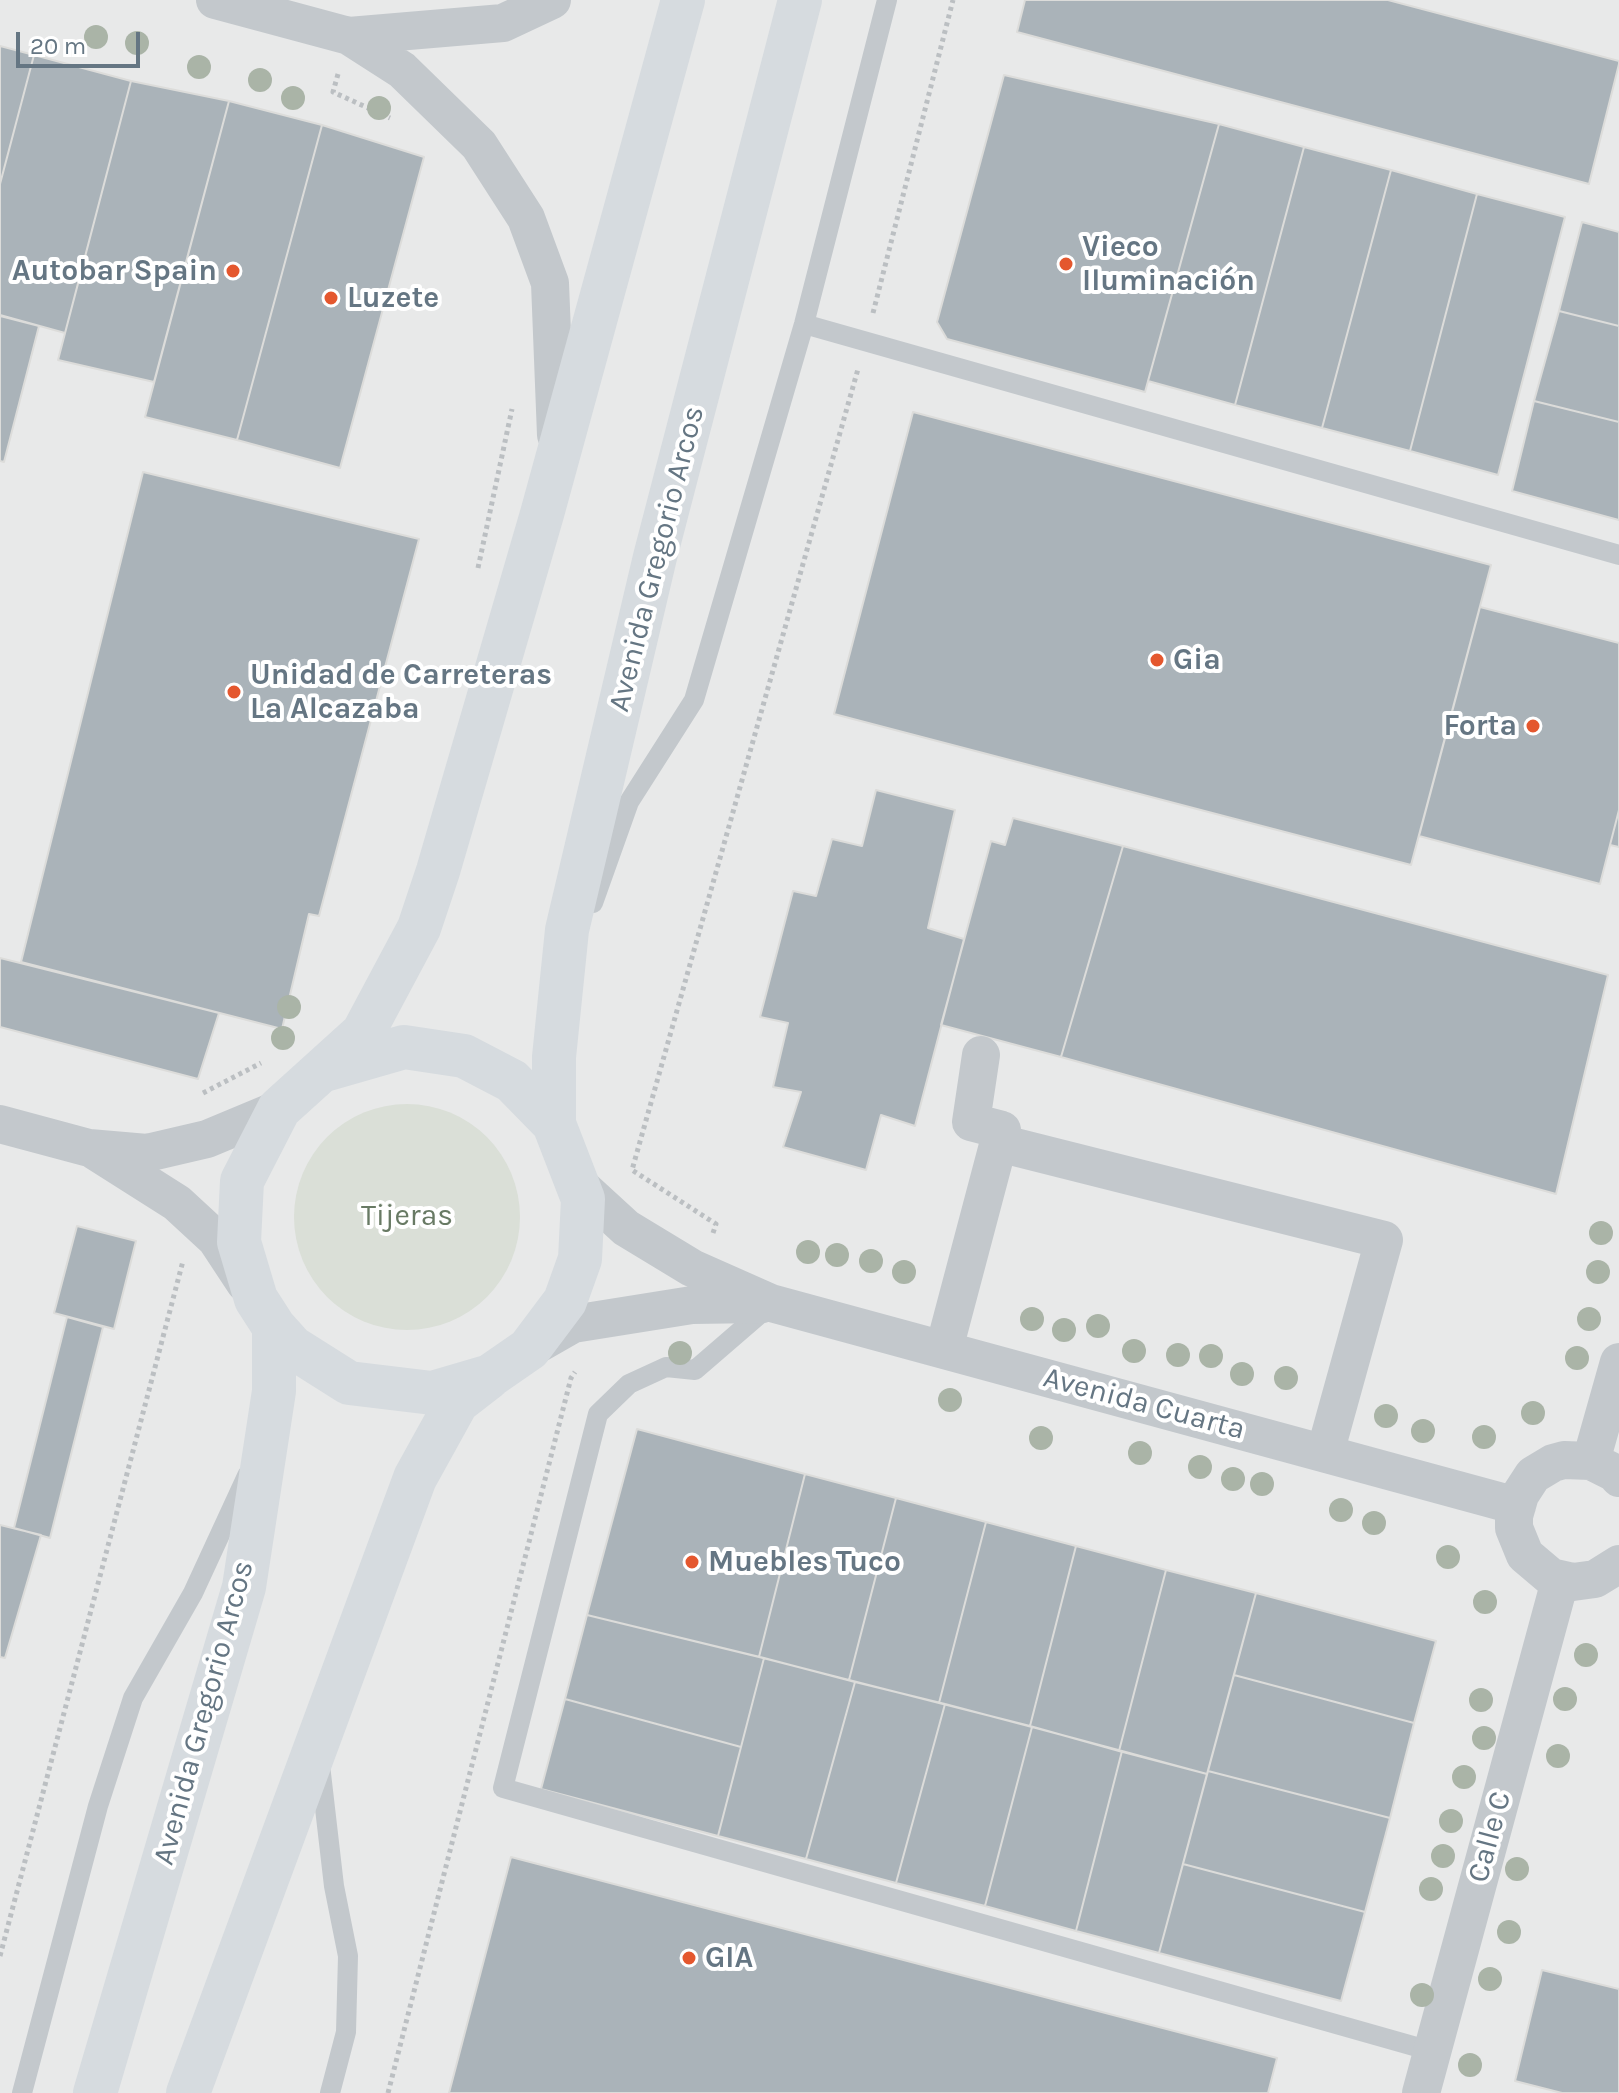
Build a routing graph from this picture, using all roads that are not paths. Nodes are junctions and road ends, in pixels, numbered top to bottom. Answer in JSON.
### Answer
{"nodes":[{"id":1,"x":215,"y":0,"type":"edge"},
{"id":2,"x":552,"y":0,"type":"edge"},
{"id":3,"x":683,"y":0,"type":"edge"},
{"id":4,"x":800,"y":0,"type":"edge"},
{"id":5,"x":887,"y":0,"type":"edge"},
{"id":6,"x":349,"y":36,"type":"junction"},
{"id":7,"x":804,"y":324,"type":"junction"},
{"id":8,"x":557,"y":461,"type":"junction"},
{"id":9,"x":1619,"y":555,"type":"edge"},
{"id":10,"x":558,"y":1001,"type":"junction"},
{"id":11,"x":981,"y":1055,"type":"dead end"},
{"id":12,"x":324,"y":1070,"type":"junction"},
{"id":13,"x":279,"y":1109,"type":"junction"},
{"id":14,"x":0,"y":1124,"type":"edge"},
{"id":15,"x":554,"y":1124,"type":"junction"},
{"id":16,"x":999,"y":1143,"type":"junction"},
{"id":17,"x":89,"y":1148,"type":"junction"},
{"id":18,"x":578,"y":1184,"type":"junction"},
{"id":19,"x":771,"y":1303,"type":"junction"},
{"id":20,"x":265,"y":1313,"type":"junction"},
{"id":21,"x":529,"y":1349,"type":"junction"},
{"id":22,"x":944,"y":1349,"type":"junction"},
{"id":23,"x":1619,"y":1362,"type":"edge"},
{"id":24,"x":490,"y":1376,"type":"junction"},
{"id":25,"x":267,"y":1433,"type":"junction"},
{"id":26,"x":1325,"y":1453,"type":"junction"},
{"id":27,"x":1605,"y":1469,"type":"edge"},
{"id":28,"x":1517,"y":1506,"type":"junction"},
{"id":29,"x":1619,"y":1564,"type":"edge"},
{"id":30,"x":1560,"y":1581,"type":"junction"},
{"id":31,"x":317,"y":1741,"type":"junction"},
{"id":32,"x":1431,"y":2051,"type":"junction"},
{"id":33,"x":22,"y":2093,"type":"edge"},
{"id":34,"x":95,"y":2093,"type":"edge"},
{"id":35,"x":188,"y":2093,"type":"edge"},
{"id":36,"x":330,"y":2093,"type":"edge"},
{"id":37,"x":1421,"y":2093,"type":"edge"}],
"edges":[{"from":1,"to":6,"type":"street"},
{"from":2,"to":6,"type":"street"},
{"from":3,"to":8,"type":"main road"},
{"from":4,"to":10,"type":"main road","name":"Avenida Gregorio Arcos"},
{"from":5,"to":7,"type":"lane"},
{"from":6,"to":8,"type":"street"},
{"from":7,"to":9,"type":"lane"},
{"from":7,"to":10,"type":"lane"},
{"from":8,"to":12,"type":"main road"},
{"from":10,"to":15,"type":"main road","name":"Avenida Gregorio Arcos"},
{"from":11,"to":16,"type":"street"},
{"from":12,"to":13,"type":"main road"},
{"from":12,"to":15,"type":"main road"},
{"from":13,"to":17,"type":"street"},
{"from":13,"to":20,"type":"main road"},
{"from":14,"to":17,"type":"street"},
{"from":15,"to":18,"type":"main road"},
{"from":16,"to":22,"type":"street"},
{"from":16,"to":26,"type":"street"},
{"from":17,"to":20,"type":"street"},
{"from":18,"to":19,"type":"street"},
{"from":18,"to":21,"type":"main road"},
{"from":19,"to":21,"type":"street"},
{"from":19,"to":22,"type":"street","name":"Avenida Cuarta"},
{"from":19,"to":32,"type":"lane"},
{"from":20,"to":24,"type":"main road"},
{"from":20,"to":25,"type":"main road","name":"Avenida Gregorio Arcos"},
{"from":21,"to":24,"type":"main road"},
{"from":22,"to":26,"type":"street","name":"Avenida Cuarta"},
{"from":23,"to":27,"type":"street"},
{"from":24,"to":31,"type":"main road"},
{"from":25,"to":33,"type":"lane"},
{"from":25,"to":34,"type":"main road","name":"Avenida Gregorio Arcos"},
{"from":26,"to":28,"type":"street","name":"Avenida Cuarta"},
{"from":27,"to":28,"type":"street"},
{"from":28,"to":30,"type":"street"},
{"from":29,"to":30,"type":"street"},
{"from":30,"to":32,"type":"street","name":"Calle C"},
{"from":31,"to":35,"type":"main road"},
{"from":31,"to":36,"type":"lane"},
{"from":32,"to":37,"type":"street","name":"Calle C"}]}
